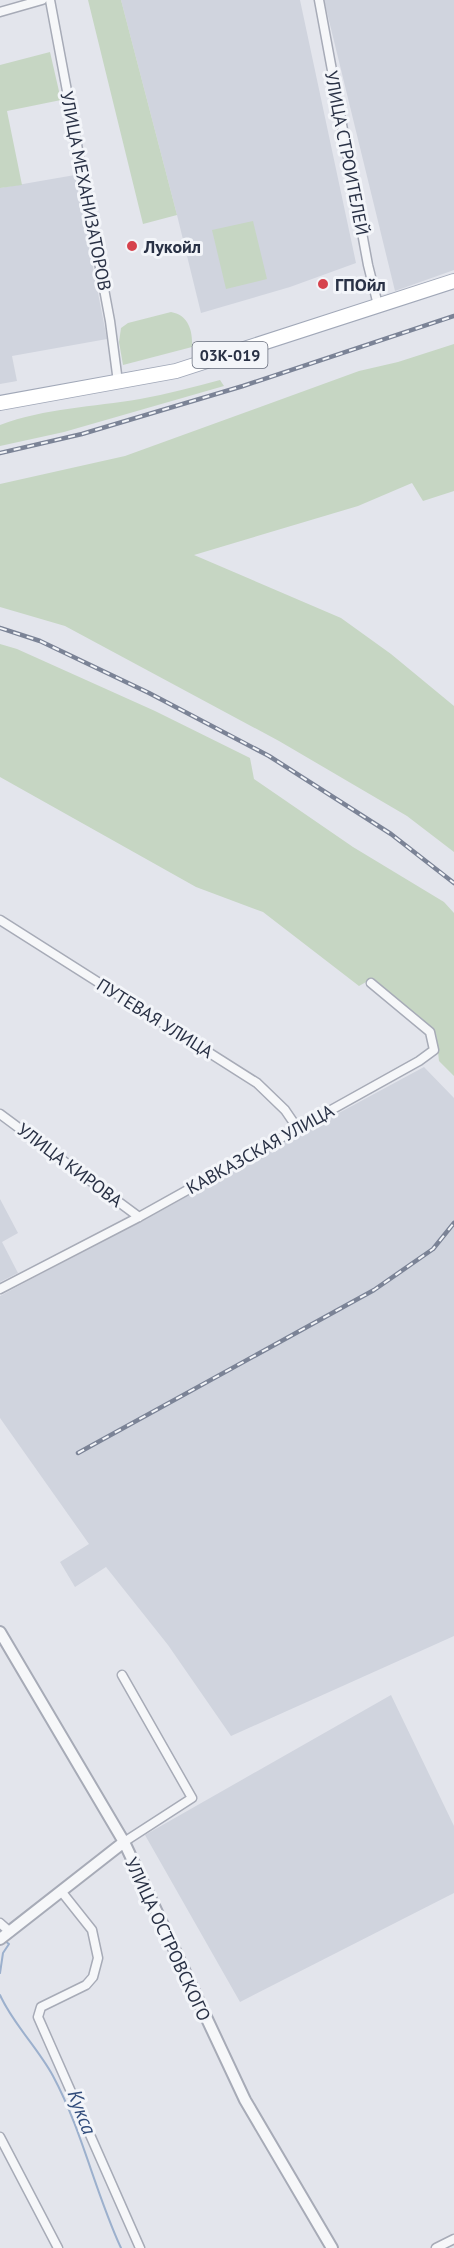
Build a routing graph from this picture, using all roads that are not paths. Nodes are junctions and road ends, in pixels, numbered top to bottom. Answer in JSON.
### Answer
{"nodes":[{"id":1,"x":42,"y":0,"type":"edge"},
{"id":2,"x":50,"y":0,"type":"edge"},
{"id":3,"x":319,"y":0,"type":"edge"},
{"id":4,"x":0,"y":12,"type":"edge"},
{"id":5,"x":454,"y":281,"type":"edge"},
{"id":6,"x":378,"y":305,"type":"junction"},
{"id":7,"x":118,"y":382,"type":"junction"},
{"id":8,"x":0,"y":403,"type":"edge"},
{"id":9,"x":0,"y":920,"type":"edge"},
{"id":10,"x":371,"y":983,"type":"dead end"},
{"id":11,"x":0,"y":1114,"type":"edge"},
{"id":12,"x":298,"y":1129,"type":"junction"},
{"id":13,"x":139,"y":1217,"type":"junction"},
{"id":14,"x":0,"y":1290,"type":"edge"},
{"id":15,"x":0,"y":1632,"type":"edge"},
{"id":16,"x":122,"y":1676,"type":"dead end"},
{"id":17,"x":124,"y":1842,"type":"junction"},
{"id":18,"x":61,"y":1891,"type":"junction"},
{"id":19,"x":0,"y":1923,"type":"edge"},
{"id":20,"x":5,"y":1936,"type":"edge"},
{"id":21,"x":0,"y":2137,"type":"edge"},
{"id":22,"x":454,"y":2239,"type":"edge"},
{"id":23,"x":58,"y":2248,"type":"edge"},
{"id":24,"x":140,"y":2248,"type":"edge"},
{"id":25,"x":332,"y":2248,"type":"edge"},
{"id":26,"x":436,"y":2248,"type":"edge"}],
"edges":[{"from":1,"to":4,"type":"street"},
{"from":2,"to":7,"type":"street","name":"УЛИЦА МЕХАНИЗАТОРОВ"},
{"from":3,"to":6,"type":"street","name":"УЛИЦА СТРОИТЕЛЕЙ"},
{"from":5,"to":6,"type":"main road","number":"03К-019"},
{"from":6,"to":7,"type":"main road","number":"03К-019"},
{"from":7,"to":8,"type":"main road","number":"03К-019"},
{"from":9,"to":12,"type":"street","name":"ПУТЕВАЯ УЛИЦА"},
{"from":10,"to":12,"type":"street","name":"КАВКАЗСКАЯ УЛИЦА"},
{"from":11,"to":13,"type":"street","name":"УЛИЦА КИРОВА"},
{"from":12,"to":13,"type":"street","name":"КАВКАЗСКАЯ УЛИЦА"},
{"from":13,"to":14,"type":"street","name":"КАВКАЗСКАЯ УЛИЦА"},
{"from":15,"to":17,"type":"street","name":"УЛИЦА ОСТРОВСКОГО"},
{"from":16,"to":17,"type":"street"},
{"from":17,"to":18,"type":"street"},
{"from":17,"to":25,"type":"street","name":"УЛИЦА ОСТРОВСКОГО"},
{"from":18,"to":20,"type":"street"},
{"from":18,"to":24,"type":"street"},
{"from":19,"to":20,"type":"street"},
{"from":21,"to":23,"type":"street"},
{"from":22,"to":26,"type":"street"}]}
